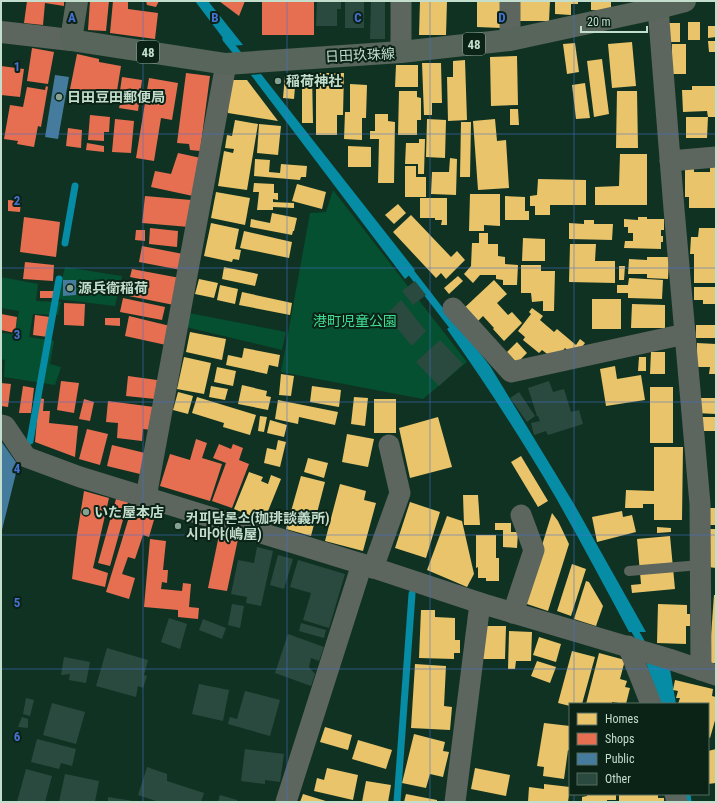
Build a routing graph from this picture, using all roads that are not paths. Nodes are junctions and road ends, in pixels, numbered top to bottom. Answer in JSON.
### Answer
{"nodes":[{"id":1,"x":77,"y":1,"type":"edge"},
{"id":2,"x":401,"y":1,"type":"edge"},
{"id":3,"x":510,"y":1,"type":"edge"},
{"id":4,"x":685,"y":1,"type":"edge"},
{"id":5,"x":658,"y":8,"type":"junction"},
{"id":6,"x":1,"y":32,"type":"edge"},
{"id":7,"x":71,"y":40,"type":"junction"},
{"id":8,"x":510,"y":40,"type":"junction"},
{"id":9,"x":401,"y":52,"type":"junction"},
{"id":10,"x":226,"y":64,"type":"junction"},
{"id":11,"x":716,"y":157,"type":"edge"},
{"id":12,"x":670,"y":161,"type":"junction"},
{"id":13,"x":453,"y":308,"type":"dead end"},
{"id":14,"x":685,"y":334,"type":"junction"},
{"id":15,"x":1,"y":425,"type":"edge"},
{"id":16,"x":389,"y":445,"type":"dead end"},
{"id":17,"x":146,"y":497,"type":"junction"},
{"id":18,"x":521,"y":516,"type":"dead end"},
{"id":19,"x":700,"y":565,"type":"junction"},
{"id":20,"x":368,"y":566,"type":"junction"},
{"id":21,"x":629,"y":571,"type":"dead end"},
{"id":22,"x":480,"y":603,"type":"junction"},
{"id":23,"x":513,"y":613,"type":"junction"},
{"id":24,"x":628,"y":646,"type":"junction"},
{"id":25,"x":708,"y":673,"type":"edge"},
{"id":26,"x":651,"y":703,"type":"edge"},
{"id":27,"x":286,"y":802,"type":"edge"},
{"id":28,"x":455,"y":802,"type":"edge"}],
"edges":[{"from":1,"to":7,"type":"main road"},
{"from":2,"to":9,"type":"street"},
{"from":3,"to":8,"type":"street"},
{"from":4,"to":5,"type":"main road","name":"日田玖珠線","number":"48"},
{"from":5,"to":8,"type":"main road","name":"日田玖珠線","number":"48"},
{"from":5,"to":12,"type":"street"},
{"from":6,"to":7,"type":"street"},
{"from":7,"to":10,"type":"main road","name":"日田玖珠線","number":"48"},
{"from":8,"to":9,"type":"main road","name":"日田玖珠線","number":"48"},
{"from":9,"to":10,"type":"main road","name":"日田玖珠線","number":"48"},
{"from":10,"to":17,"type":"street"},
{"from":11,"to":12,"type":"street"},
{"from":12,"to":14,"type":"street"},
{"from":13,"to":14,"type":"street"},
{"from":14,"to":19,"type":"street"},
{"from":15,"to":17,"type":"street"},
{"from":16,"to":20,"type":"street"},
{"from":17,"to":20,"type":"street"},
{"from":18,"to":23,"type":"street"},
{"from":19,"to":21,"type":"lane"},
{"from":19,"to":25,"type":"street"},
{"from":20,"to":22,"type":"street"},
{"from":20,"to":27,"type":"street"},
{"from":22,"to":23,"type":"street"},
{"from":22,"to":28,"type":"street"},
{"from":23,"to":24,"type":"street"},
{"from":24,"to":25,"type":"street"},
{"from":24,"to":26,"type":"street"}]}
